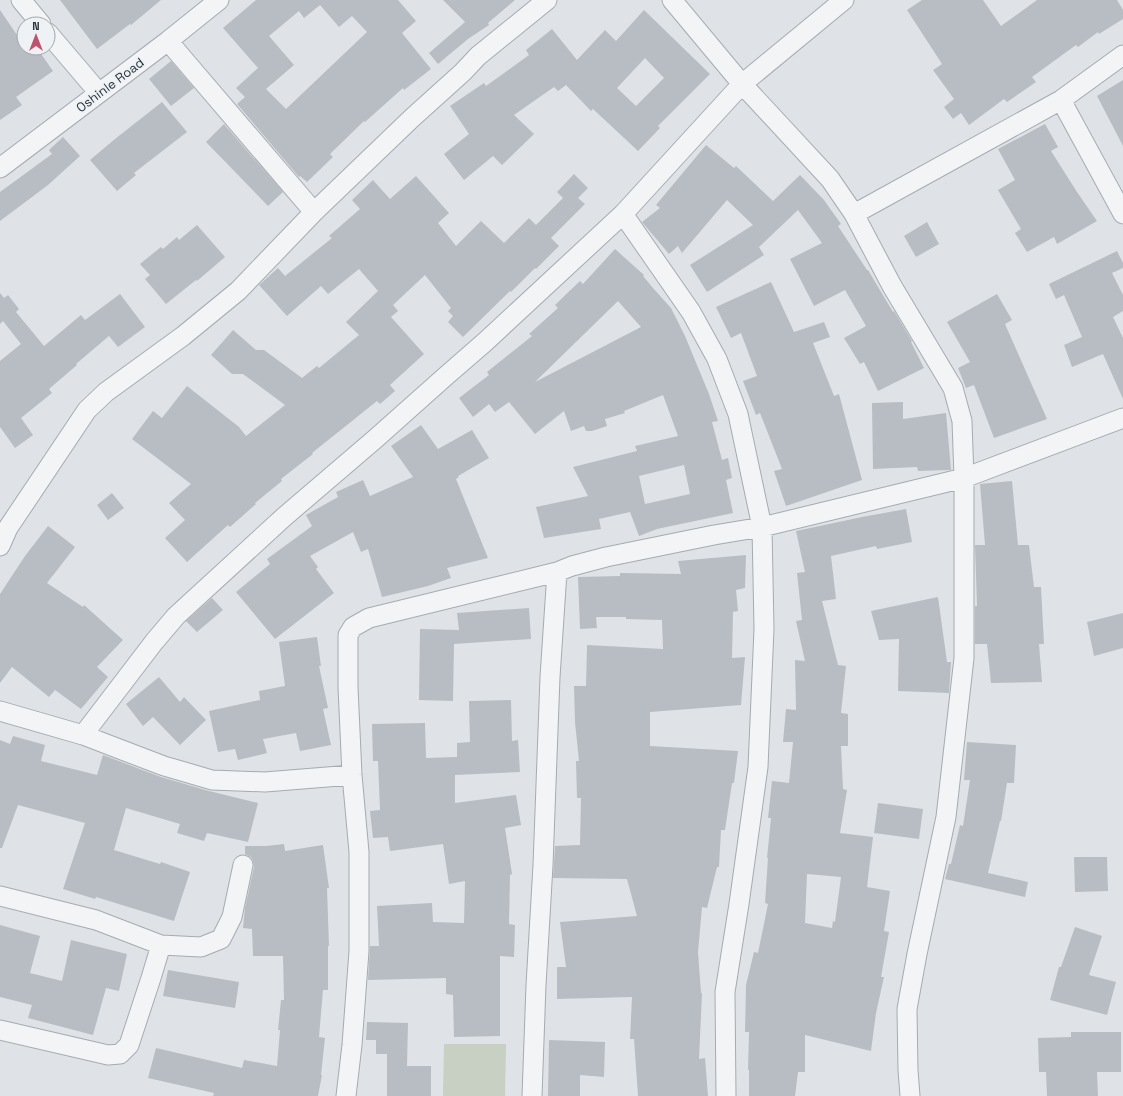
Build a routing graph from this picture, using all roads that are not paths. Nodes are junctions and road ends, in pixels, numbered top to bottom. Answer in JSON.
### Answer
{"nodes":[{"id":1,"x":21,"y":0,"type":"edge"},
{"id":2,"x":219,"y":0,"type":"edge"},
{"id":3,"x":547,"y":0,"type":"edge"},
{"id":4,"x":672,"y":0,"type":"edge"},
{"id":5,"x":844,"y":0,"type":"edge"},
{"id":6,"x":34,"y":16,"type":"edge"},
{"id":7,"x":168,"y":41,"type":"junction"},
{"id":8,"x":56,"y":42,"type":"edge"},
{"id":9,"x":1123,"y":55,"type":"edge"},
{"id":10,"x":742,"y":84,"type":"junction"},
{"id":11,"x":99,"y":93,"type":"junction"},
{"id":12,"x":1061,"y":100,"type":"junction"},
{"id":13,"x":0,"y":168,"type":"edge"},
{"id":14,"x":314,"y":212,"type":"junction"},
{"id":15,"x":623,"y":214,"type":"junction"},
{"id":16,"x":854,"y":214,"type":"junction"},
{"id":17,"x":1123,"y":214,"type":"edge"},
{"id":18,"x":1123,"y":418,"type":"edge"},
{"id":19,"x":964,"y":478,"type":"junction"},
{"id":20,"x":762,"y":527,"type":"junction"},
{"id":21,"x":0,"y":546,"type":"edge"},
{"id":22,"x":557,"y":572,"type":"junction"},
{"id":23,"x":0,"y":711,"type":"edge"},
{"id":24,"x":83,"y":735,"type":"junction"},
{"id":25,"x":352,"y":775,"type":"junction"},
{"id":26,"x":243,"y":865,"type":"dead end"},
{"id":27,"x":0,"y":896,"type":"edge"},
{"id":28,"x":161,"y":946,"type":"junction"},
{"id":29,"x":0,"y":1030,"type":"edge"},
{"id":30,"x":346,"y":1096,"type":"edge"},
{"id":31,"x":532,"y":1096,"type":"edge"},
{"id":32,"x":726,"y":1096,"type":"edge"},
{"id":33,"x":910,"y":1096,"type":"edge"}],
"edges":[{"from":1,"to":6,"type":"street"},
{"from":2,"to":7,"type":"street","name":"Oshinle Road"},
{"from":3,"to":14,"type":"street"},
{"from":4,"to":10,"type":"street"},
{"from":5,"to":10,"type":"street"},
{"from":7,"to":11,"type":"street","name":"Oshinle Road"},
{"from":7,"to":14,"type":"street"},
{"from":8,"to":11,"type":"street"},
{"from":9,"to":12,"type":"street"},
{"from":10,"to":15,"type":"street"},
{"from":10,"to":16,"type":"street"},
{"from":11,"to":13,"type":"street","name":"Oshinle Road"},
{"from":12,"to":16,"type":"street"},
{"from":12,"to":17,"type":"street"},
{"from":14,"to":21,"type":"street"},
{"from":15,"to":20,"type":"street"},
{"from":15,"to":24,"type":"street"},
{"from":16,"to":19,"type":"street"},
{"from":18,"to":19,"type":"street"},
{"from":19,"to":20,"type":"street"},
{"from":19,"to":33,"type":"street"},
{"from":20,"to":22,"type":"street"},
{"from":20,"to":32,"type":"street"},
{"from":22,"to":25,"type":"street"},
{"from":22,"to":31,"type":"street"},
{"from":23,"to":24,"type":"street"},
{"from":24,"to":25,"type":"street"},
{"from":25,"to":30,"type":"street"},
{"from":26,"to":28,"type":"street"},
{"from":27,"to":28,"type":"street"},
{"from":28,"to":29,"type":"street"}]}
